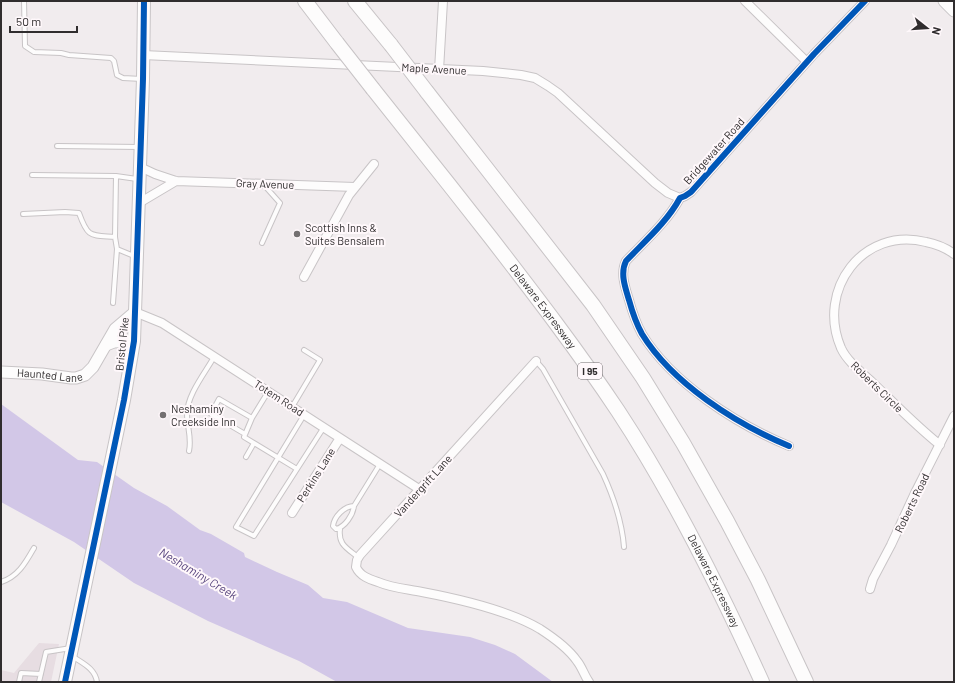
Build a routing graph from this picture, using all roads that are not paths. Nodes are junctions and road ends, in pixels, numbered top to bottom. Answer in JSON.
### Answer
{"nodes":[{"id":1,"x":24,"y":1,"type":"edge"},
{"id":2,"x":144,"y":1,"type":"edge"},
{"id":3,"x":305,"y":1,"type":"edge"},
{"id":4,"x":355,"y":1,"type":"edge"},
{"id":5,"x":443,"y":1,"type":"edge"},
{"id":6,"x":744,"y":1,"type":"edge"},
{"id":7,"x":865,"y":1,"type":"edge"},
{"id":8,"x":944,"y":1,"type":"edge"},
{"id":9,"x":954,"y":11,"type":"edge"},
{"id":10,"x":143,"y":55,"type":"junction"},
{"id":11,"x":807,"y":62,"type":"junction"},
{"id":12,"x":439,"y":70,"type":"junction"},
{"id":13,"x":143,"y":79,"type":"junction"},
{"id":14,"x":57,"y":146,"type":"dead end"},
{"id":15,"x":141,"y":147,"type":"junction"},
{"id":16,"x":374,"y":164,"type":"dead end"},
{"id":17,"x":140,"y":167,"type":"junction"},
{"id":18,"x":32,"y":175,"type":"dead end"},
{"id":19,"x":116,"y":176,"type":"junction"},
{"id":20,"x":140,"y":179,"type":"junction"},
{"id":21,"x":176,"y":181,"type":"junction"},
{"id":22,"x":263,"y":184,"type":"junction"},
{"id":23,"x":355,"y":187,"type":"junction"},
{"id":24,"x":680,"y":198,"type":"junction"},
{"id":25,"x":139,"y":203,"type":"junction"},
{"id":26,"x":23,"y":214,"type":"dead end"},
{"id":27,"x":115,"y":236,"type":"junction"},
{"id":28,"x":262,"y":243,"type":"dead end"},
{"id":29,"x":117,"y":250,"type":"junction"},
{"id":30,"x":954,"y":254,"type":"edge"},
{"id":31,"x":137,"y":257,"type":"junction"},
{"id":32,"x":304,"y":277,"type":"dead end"},
{"id":33,"x":113,"y":303,"type":"dead end"},
{"id":34,"x":136,"y":312,"type":"junction"},
{"id":35,"x":134,"y":341,"type":"junction"},
{"id":36,"x":106,"y":345,"type":"junction"},
{"id":37,"x":304,"y":350,"type":"dead end"},
{"id":38,"x":214,"y":357,"type":"junction"},
{"id":39,"x":536,"y":361,"type":"joint"},
{"id":40,"x":1,"y":372,"type":"edge"},
{"id":41,"x":268,"y":391,"type":"junction"},
{"id":42,"x":292,"y":407,"type":"junction"},
{"id":43,"x":304,"y":414,"type":"junction"},
{"id":44,"x":954,"y":416,"type":"edge"},
{"id":45,"x":252,"y":418,"type":"junction"},
{"id":46,"x":324,"y":428,"type":"junction"},
{"id":47,"x":245,"y":434,"type":"junction"},
{"id":48,"x":340,"y":438,"type":"junction"},
{"id":49,"x":254,"y":443,"type":"junction"},
{"id":50,"x":940,"y":445,"type":"junction"},
{"id":51,"x":788,"y":446,"type":"dead end"},
{"id":52,"x":189,"y":451,"type":"dead end"},
{"id":53,"x":279,"y":457,"type":"junction"},
{"id":54,"x":246,"y":458,"type":"dead end"},
{"id":55,"x":380,"y":463,"type":"junction"},
{"id":56,"x":297,"y":469,"type":"junction"},
{"id":57,"x":419,"y":489,"type":"junction"},
{"id":58,"x":354,"y":506,"type":"junction"},
{"id":59,"x":292,"y":513,"type":"dead end"},
{"id":60,"x":340,"y":529,"type":"junction"},
{"id":61,"x":624,"y":547,"type":"dead end"},
{"id":62,"x":34,"y":548,"type":"dead end"},
{"id":63,"x":358,"y":558,"type":"junction"},
{"id":64,"x":1,"y":582,"type":"edge"},
{"id":65,"x":870,"y":589,"type":"dead end"},
{"id":66,"x":71,"y":652,"type":"junction"},
{"id":67,"x":41,"y":674,"type":"junction"},
{"id":68,"x":19,"y":682,"type":"edge"},
{"id":69,"x":39,"y":682,"type":"edge"},
{"id":70,"x":65,"y":682,"type":"edge"},
{"id":71,"x":97,"y":682,"type":"edge"},
{"id":72,"x":589,"y":682,"type":"edge"},
{"id":73,"x":762,"y":682,"type":"edge"},
{"id":74,"x":806,"y":682,"type":"edge"}],
"edges":[{"from":1,"to":13,"type":"lane"},
{"from":2,"to":10,"type":"main road","name":"Bristol Pike"},
{"from":3,"to":73,"type":"highway","name":"Delaware Expressway","number":"I 95","bridge":true},
{"from":4,"to":74,"type":"highway","bridge":true},
{"from":5,"to":12,"type":"street"},
{"from":6,"to":11,"type":"street"},
{"from":7,"to":11,"type":"street","name":"Bridgewater Road"},
{"from":8,"to":9,"type":"street"},
{"from":10,"to":12,"type":"street","name":"Maple Avenue"},
{"from":10,"to":13,"type":"main road","name":"Bristol Pike"},
{"from":11,"to":24,"type":"street","name":"Bridgewater Road"},
{"from":12,"to":24,"type":"street","name":"Maple Avenue"},
{"from":13,"to":15,"type":"main road","name":"Bristol Pike"},
{"from":14,"to":15,"type":"lane"},
{"from":15,"to":17,"type":"main road","name":"Bristol Pike"},
{"from":16,"to":23,"type":"street"},
{"from":17,"to":20,"type":"main road","name":"Bristol Pike"},
{"from":17,"to":21,"type":"street","name":"Gray Avenue"},
{"from":18,"to":19,"type":"lane"},
{"from":19,"to":20,"type":"lane"},
{"from":19,"to":27,"type":"lane"},
{"from":20,"to":25,"type":"main road","name":"Bristol Pike"},
{"from":21,"to":22,"type":"street","name":"Gray Avenue"},
{"from":21,"to":25,"type":"street"},
{"from":22,"to":23,"type":"street","name":"Gray Avenue"},
{"from":22,"to":28,"type":"lane"},
{"from":23,"to":32,"type":"street"},
{"from":24,"to":51,"type":"street","name":"Bridgewater Road"},
{"from":25,"to":31,"type":"main road","name":"Bristol Pike"},
{"from":26,"to":27,"type":"lane"},
{"from":27,"to":29,"type":"lane"},
{"from":29,"to":31,"type":"lane"},
{"from":29,"to":33,"type":"lane"},
{"from":30,"to":50,"type":"street","name":"Roberts Circle"},
{"from":31,"to":34,"type":"main road","name":"Bristol Pike"},
{"from":34,"to":35,"type":"main road","name":"Bristol Pike"},
{"from":34,"to":36,"type":"street","name":"Haunted Lane"},
{"from":34,"to":38,"type":"street","name":"Totem Road"},
{"from":35,"to":36,"type":"street"},
{"from":35,"to":66,"type":"main road","name":"Bristol Pike"},
{"from":36,"to":40,"type":"street","name":"Haunted Lane"},
{"from":37,"to":42,"type":"lane"},
{"from":38,"to":41,"type":"street","name":"Totem Road"},
{"from":38,"to":52,"type":"lane"},
{"from":39,"to":57,"type":"street","name":"Vandergrift Lane"},
{"from":39,"to":61,"type":"lane","name":"Vandergrift Lane"},
{"from":41,"to":42,"type":"street","name":"Totem Road"},
{"from":41,"to":45,"type":"lane"},
{"from":42,"to":43,"type":"street","name":"Totem Road"},
{"from":43,"to":46,"type":"street","name":"Totem Road"},
{"from":43,"to":53,"type":"lane"},
{"from":44,"to":50,"type":"street","name":"Roberts Road"},
{"from":45,"to":47,"type":"lane"},
{"from":45,"to":47,"type":"lane"},
{"from":46,"to":48,"type":"street","name":"Totem Road"},
{"from":46,"to":56,"type":"lane"},
{"from":47,"to":49,"type":"lane"},
{"from":48,"to":55,"type":"street","name":"Totem Road"},
{"from":48,"to":59,"type":"street","name":"Perkins Lane"},
{"from":49,"to":53,"type":"lane"},
{"from":49,"to":54,"type":"lane"},
{"from":50,"to":65,"type":"street","name":"Roberts Road"},
{"from":53,"to":56,"type":"lane"},
{"from":53,"to":56,"type":"lane"},
{"from":55,"to":57,"type":"street","name":"Totem Road"},
{"from":55,"to":58,"type":"lane"},
{"from":57,"to":63,"type":"street","name":"Vandergrift Lane"},
{"from":58,"to":60,"type":"lane"},
{"from":58,"to":60,"type":"lane"},
{"from":60,"to":63,"type":"lane"},
{"from":62,"to":64,"type":"lane"},
{"from":63,"to":72,"type":"street"},
{"from":66,"to":67,"type":"lane"},
{"from":66,"to":70,"type":"main road","name":"Bristol Pike"},
{"from":66,"to":71,"type":"lane"},
{"from":67,"to":68,"type":"lane"},
{"from":67,"to":69,"type":"lane"}]}
